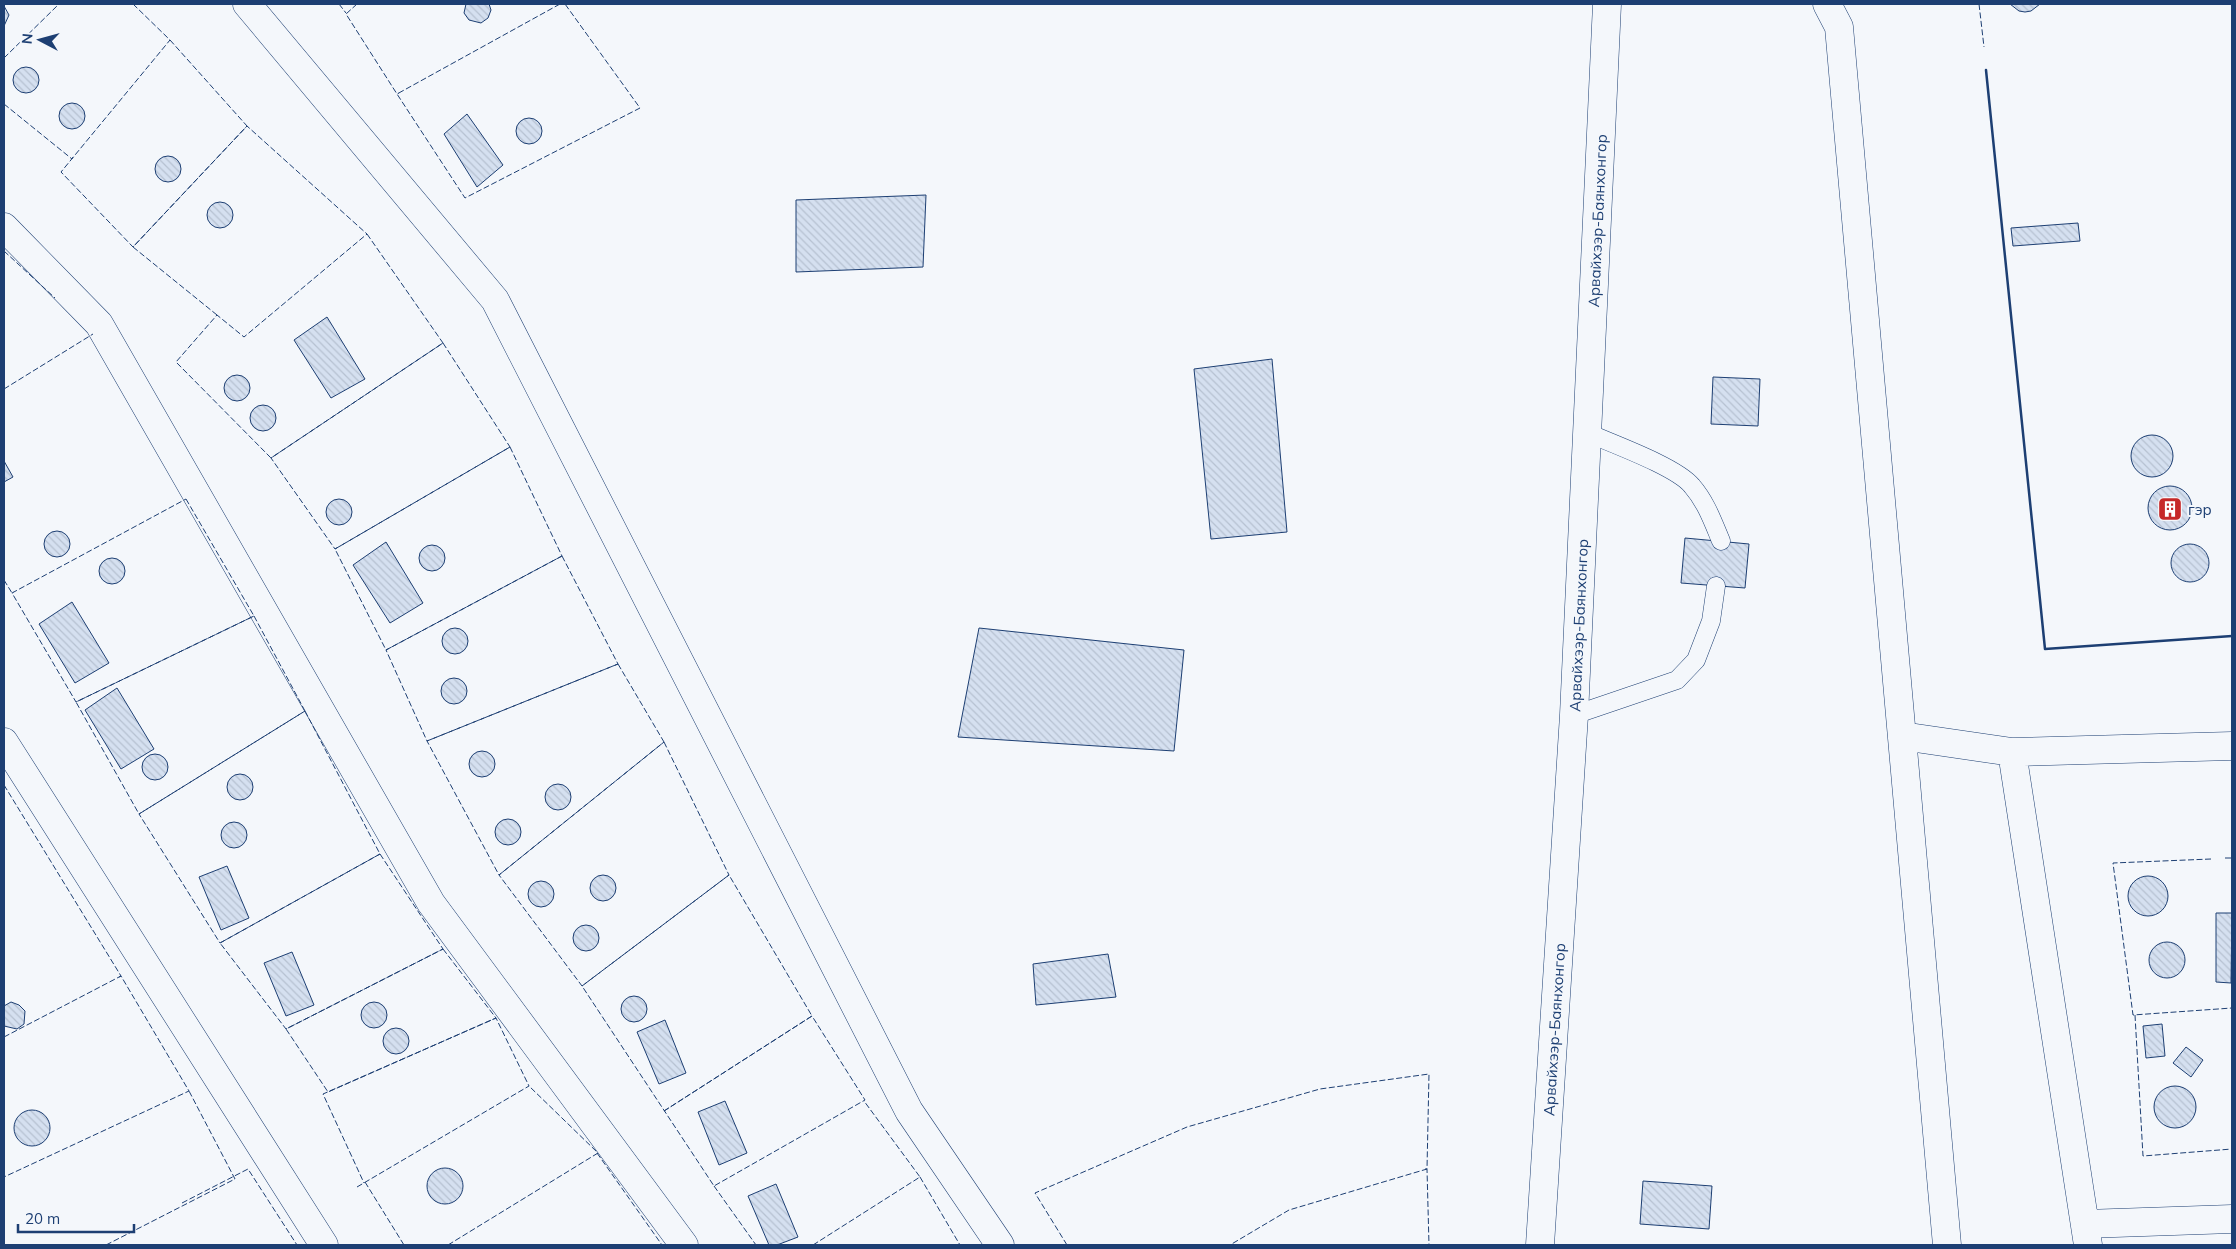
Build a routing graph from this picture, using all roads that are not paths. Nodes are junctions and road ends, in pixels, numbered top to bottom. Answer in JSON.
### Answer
{"nodes":[{"id":1,"x":247,"y":4,"type":"edge"},
{"id":2,"x":1607,"y":4,"type":"edge"},
{"id":3,"x":1827,"y":4,"type":"edge"},
{"id":4,"x":4,"y":227,"type":"edge"},
{"id":5,"x":1588,"y":433,"type":"junction"},
{"id":6,"x":1721,"y":541,"type":"dead end"},
{"id":7,"x":1716,"y":586,"type":"dead end"},
{"id":8,"x":1574,"y":715,"type":"junction"},
{"id":9,"x":1902,"y":736,"type":"junction"},
{"id":10,"x":4,"y":742,"type":"edge"},
{"id":11,"x":2232,"y":746,"type":"edge"},
{"id":12,"x":2012,"y":752,"type":"junction"},
{"id":13,"x":2232,"y":1219,"type":"edge"},
{"id":14,"x":2087,"y":1235,"type":"edge"},
{"id":15,"x":324,"y":1245,"type":"edge"},
{"id":16,"x":684,"y":1245,"type":"edge"},
{"id":17,"x":1000,"y":1245,"type":"edge"},
{"id":18,"x":1540,"y":1245,"type":"edge"},
{"id":19,"x":1947,"y":1245,"type":"edge"}],
"edges":[{"from":1,"to":17,"type":"main road"},
{"from":2,"to":5,"type":"main road","name":"Арвайхээр-Баянхонгор"},
{"from":3,"to":9,"type":"main road"},
{"from":4,"to":16,"type":"main road"},
{"from":5,"to":6,"type":"lane"},
{"from":5,"to":8,"type":"main road","name":"Арвайхээр-Баянхонгор"},
{"from":7,"to":8,"type":"lane"},
{"from":8,"to":18,"type":"main road","name":"Арвайхээр-Баянхонгор"},
{"from":9,"to":12,"type":"main road"},
{"from":9,"to":19,"type":"main road"},
{"from":10,"to":15,"type":"main road"},
{"from":11,"to":12,"type":"main road"},
{"from":12,"to":14,"type":"main road"},
{"from":13,"to":14,"type":"main road"}]}
